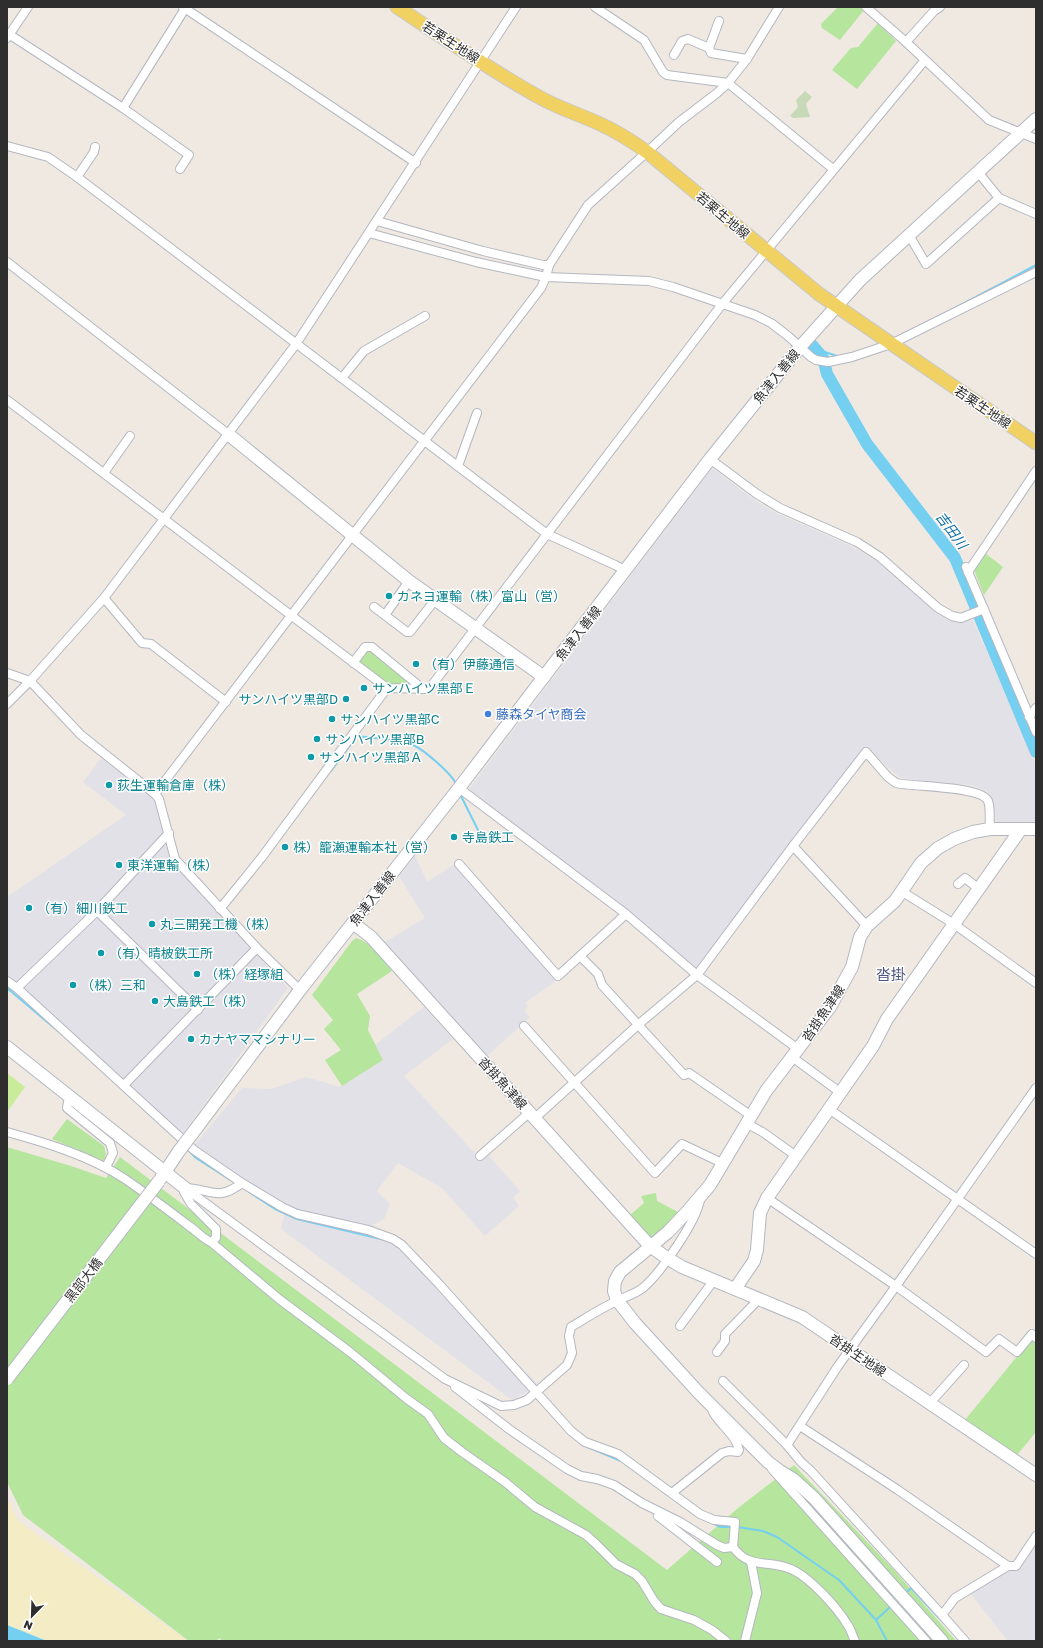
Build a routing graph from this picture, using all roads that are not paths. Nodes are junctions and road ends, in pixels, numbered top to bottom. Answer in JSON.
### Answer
{"nodes":[{"id":1,"x":28,"y":7,"type":"edge"},
{"id":2,"x":185,"y":7,"type":"edge"},
{"id":3,"x":398,"y":7,"type":"edge"},
{"id":4,"x":516,"y":7,"type":"edge"},
{"id":5,"x":596,"y":7,"type":"edge"},
{"id":6,"x":780,"y":7,"type":"edge"},
{"id":7,"x":866,"y":7,"type":"edge"},
{"id":8,"x":940,"y":7,"type":"edge"},
{"id":9,"x":719,"y":21,"type":"dead end"},
{"id":10,"x":8,"y":35,"type":"edge"},
{"id":11,"x":906,"y":42,"type":"junction"},
{"id":12,"x":709,"y":48,"type":"junction"},
{"id":13,"x":674,"y":55,"type":"dead end"},
{"id":14,"x":747,"y":59,"type":"junction"},
{"id":15,"x":925,"y":60,"type":"junction"},
{"id":16,"x":480,"y":62,"type":"junction"},
{"id":17,"x":728,"y":83,"type":"junction"},
{"id":18,"x":123,"y":108,"type":"junction"},
{"id":19,"x":1036,"y":119,"type":"edge"},
{"id":20,"x":1021,"y":132,"type":"junction"},
{"id":21,"x":1036,"y":139,"type":"edge"},
{"id":22,"x":7,"y":146,"type":"edge"},
{"id":23,"x":95,"y":147,"type":"dead end"},
{"id":24,"x":648,"y":152,"type":"junction"},
{"id":25,"x":416,"y":163,"type":"junction"},
{"id":26,"x":180,"y":169,"type":"dead end"},
{"id":27,"x":833,"y":169,"type":"junction"},
{"id":28,"x":978,"y":172,"type":"junction"},
{"id":29,"x":77,"y":177,"type":"junction"},
{"id":30,"x":1000,"y":198,"type":"junction"},
{"id":31,"x":1036,"y":214,"type":"edge"},
{"id":32,"x":377,"y":221,"type":"junction"},
{"id":33,"x":369,"y":233,"type":"junction"},
{"id":34,"x":909,"y":235,"type":"junction"},
{"id":35,"x":766,"y":251,"type":"junction"},
{"id":36,"x":7,"y":262,"type":"edge"},
{"id":37,"x":549,"y":265,"type":"junction"},
{"id":38,"x":1036,"y":272,"type":"edge"},
{"id":39,"x":546,"y":277,"type":"junction"},
{"id":40,"x":723,"y":303,"type":"junction"},
{"id":41,"x":835,"y":306,"type":"junction"},
{"id":42,"x":425,"y":316,"type":"dead end"},
{"id":43,"x":296,"y":344,"type":"junction"},
{"id":44,"x":891,"y":344,"type":"junction"},
{"id":45,"x":800,"y":347,"type":"junction"},
{"id":46,"x":342,"y":378,"type":"junction"},
{"id":47,"x":7,"y":400,"type":"edge"},
{"id":48,"x":477,"y":413,"type":"dead end"},
{"id":49,"x":228,"y":434,"type":"junction"},
{"id":50,"x":130,"y":436,"type":"dead end"},
{"id":51,"x":425,"y":441,"type":"junction"},
{"id":52,"x":1036,"y":443,"type":"edge"},
{"id":53,"x":710,"y":460,"type":"junction"},
{"id":54,"x":458,"y":466,"type":"junction"},
{"id":55,"x":1036,"y":471,"type":"edge"},
{"id":56,"x":104,"y":473,"type":"junction"},
{"id":57,"x":163,"y":518,"type":"junction"},
{"id":58,"x":352,"y":534,"type":"junction"},
{"id":59,"x":547,"y":534,"type":"junction"},
{"id":60,"x":626,"y":571,"type":"junction"},
{"id":61,"x":409,"y":581,"type":"junction"},
{"id":62,"x":104,"y":598,"type":"junction"},
{"id":63,"x":435,"y":600,"type":"junction"},
{"id":64,"x":374,"y":607,"type":"dead end"},
{"id":65,"x":984,"y":609,"type":"junction"},
{"id":66,"x":385,"y":615,"type":"junction"},
{"id":67,"x":291,"y":616,"type":"junction"},
{"id":68,"x":475,"y":628,"type":"junction"},
{"id":69,"x":353,"y":663,"type":"junction"},
{"id":70,"x":7,"y":673,"type":"edge"},
{"id":71,"x":544,"y":677,"type":"junction"},
{"id":72,"x":30,"y":681,"type":"junction"},
{"id":73,"x":387,"y":688,"type":"junction"},
{"id":74,"x":423,"y":689,"type":"junction"},
{"id":75,"x":226,"y":702,"type":"junction"},
{"id":76,"x":7,"y":704,"type":"edge"},
{"id":77,"x":1036,"y":708,"type":"edge"},
{"id":78,"x":1029,"y":717,"type":"junction"},
{"id":79,"x":1036,"y":732,"type":"edge"},
{"id":80,"x":459,"y":788,"type":"junction"},
{"id":81,"x":155,"y":794,"type":"junction"},
{"id":82,"x":990,"y":829,"type":"junction"},
{"id":83,"x":1021,"y":829,"type":"junction"},
{"id":84,"x":1036,"y":829,"type":"edge"},
{"id":85,"x":169,"y":834,"type":"junction"},
{"id":86,"x":793,"y":846,"type":"junction"},
{"id":87,"x":460,"y":864,"type":"dead end"},
{"id":88,"x":958,"y":884,"type":"dead end"},
{"id":89,"x":979,"y":890,"type":"junction"},
{"id":90,"x":901,"y":892,"type":"junction"},
{"id":91,"x":220,"y":909,"type":"junction"},
{"id":92,"x":96,"y":911,"type":"junction"},
{"id":93,"x":626,"y":914,"type":"junction"},
{"id":94,"x":353,"y":923,"type":"junction"},
{"id":95,"x":954,"y":924,"type":"junction"},
{"id":96,"x":867,"y":926,"type":"junction"},
{"id":97,"x":257,"y":948,"type":"junction"},
{"id":98,"x":580,"y":956,"type":"junction"},
{"id":99,"x":697,"y":975,"type":"junction"},
{"id":100,"x":7,"y":981,"type":"edge"},
{"id":101,"x":1036,"y":983,"type":"edge"},
{"id":102,"x":17,"y":988,"type":"junction"},
{"id":103,"x":300,"y":990,"type":"junction"},
{"id":104,"x":198,"y":1010,"type":"junction"},
{"id":105,"x":639,"y":1024,"type":"junction"},
{"id":106,"x":524,"y":1026,"type":"dead end"},
{"id":107,"x":7,"y":1047,"type":"edge"},
{"id":108,"x":795,"y":1053,"type":"junction"},
{"id":109,"x":574,"y":1083,"type":"junction"},
{"id":110,"x":124,"y":1085,"type":"junction"},
{"id":111,"x":1036,"y":1088,"type":"edge"},
{"id":112,"x":841,"y":1092,"type":"junction"},
{"id":113,"x":69,"y":1097,"type":"junction"},
{"id":114,"x":829,"y":1109,"type":"junction"},
{"id":115,"x":532,"y":1115,"type":"junction"},
{"id":116,"x":748,"y":1119,"type":"junction"},
{"id":117,"x":7,"y":1132,"type":"edge"},
{"id":118,"x":480,"y":1156,"type":"dead end"},
{"id":119,"x":796,"y":1156,"type":"junction"},
{"id":120,"x":722,"y":1163,"type":"junction"},
{"id":121,"x":106,"y":1167,"type":"junction"},
{"id":122,"x":162,"y":1176,"type":"junction"},
{"id":123,"x":242,"y":1184,"type":"junction"},
{"id":124,"x":186,"y":1188,"type":"junction"},
{"id":125,"x":700,"y":1197,"type":"junction"},
{"id":126,"x":767,"y":1198,"type":"junction"},
{"id":127,"x":957,"y":1199,"type":"junction"},
{"id":128,"x":211,"y":1242,"type":"junction"},
{"id":129,"x":650,"y":1246,"type":"junction"},
{"id":130,"x":1036,"y":1254,"type":"edge"},
{"id":131,"x":667,"y":1258,"type":"junction"},
{"id":132,"x":714,"y":1280,"type":"junction"},
{"id":133,"x":896,"y":1286,"type":"junction"},
{"id":134,"x":735,"y":1289,"type":"junction"},
{"id":135,"x":759,"y":1299,"type":"junction"},
{"id":136,"x":617,"y":1300,"type":"junction"},
{"id":137,"x":680,"y":1326,"type":"dead end"},
{"id":138,"x":1036,"y":1338,"type":"edge"},
{"id":139,"x":850,"y":1349,"type":"junction"},
{"id":140,"x":717,"y":1352,"type":"dead end"},
{"id":141,"x":964,"y":1364,"type":"dead end"},
{"id":142,"x":7,"y":1379,"type":"edge"},
{"id":143,"x":445,"y":1379,"type":"junction"},
{"id":144,"x":723,"y":1381,"type":"dead end"},
{"id":145,"x":537,"y":1392,"type":"junction"},
{"id":146,"x":708,"y":1402,"type":"junction"},
{"id":147,"x":930,"y":1403,"type":"junction"},
{"id":148,"x":800,"y":1426,"type":"junction"},
{"id":149,"x":787,"y":1445,"type":"junction"},
{"id":150,"x":768,"y":1462,"type":"junction"},
{"id":151,"x":1036,"y":1475,"type":"edge"},
{"id":152,"x":672,"y":1493,"type":"junction"},
{"id":153,"x":642,"y":1503,"type":"junction"},
{"id":154,"x":1036,"y":1536,"type":"edge"},
{"id":155,"x":733,"y":1547,"type":"junction"},
{"id":156,"x":717,"y":1562,"type":"dead end"},
{"id":157,"x":751,"y":1562,"type":"junction"},
{"id":158,"x":1008,"y":1566,"type":"junction"},
{"id":159,"x":942,"y":1615,"type":"junction"},
{"id":160,"x":726,"y":1641,"type":"edge"},
{"id":161,"x":745,"y":1641,"type":"edge"},
{"id":162,"x":855,"y":1641,"type":"edge"},
{"id":163,"x":926,"y":1641,"type":"edge"},
{"id":164,"x":942,"y":1641,"type":"edge"},
{"id":165,"x":965,"y":1641,"type":"edge"}],
"edges":[{"from":1,"to":10,"type":"street"},
{"from":2,"to":18,"type":"street"},
{"from":2,"to":25,"type":"street"},
{"from":3,"to":16,"type":"main road","name":"若栗生地線"},
{"from":4,"to":16,"type":"street"},
{"from":5,"to":17,"type":"street"},
{"from":6,"to":14,"type":"street"},
{"from":7,"to":11,"type":"street"},
{"from":8,"to":11,"type":"street"},
{"from":9,"to":12,"type":"street"},
{"from":10,"to":18,"type":"street"},
{"from":11,"to":15,"type":"street"},
{"from":12,"to":13,"type":"street"},
{"from":12,"to":14,"type":"street"},
{"from":14,"to":17,"type":"street"},
{"from":15,"to":20,"type":"street"},
{"from":15,"to":27,"type":"street"},
{"from":16,"to":24,"type":"main road","name":"若栗生地線"},
{"from":16,"to":25,"type":"street"},
{"from":17,"to":24,"type":"street"},
{"from":17,"to":27,"type":"street"},
{"from":18,"to":26,"type":"street"},
{"from":19,"to":20,"type":"main road","name":"魚津入善線"},
{"from":20,"to":21,"type":"street"},
{"from":20,"to":28,"type":"main road","name":"魚津入善線"},
{"from":22,"to":29,"type":"street"},
{"from":23,"to":29,"type":"street"},
{"from":24,"to":35,"type":"main road","name":"若栗生地線"},
{"from":24,"to":37,"type":"street"},
{"from":25,"to":32,"type":"street"},
{"from":27,"to":35,"type":"street"},
{"from":28,"to":30,"type":"street"},
{"from":28,"to":34,"type":"main road","name":"魚津入善線"},
{"from":29,"to":43,"type":"street"},
{"from":30,"to":31,"type":"street"},
{"from":30,"to":34,"type":"street"},
{"from":32,"to":33,"type":"street"},
{"from":32,"to":37,"type":"street"},
{"from":33,"to":39,"type":"street"},
{"from":33,"to":43,"type":"street"},
{"from":34,"to":41,"type":"main road","name":"魚津入善線"},
{"from":35,"to":40,"type":"street"},
{"from":35,"to":41,"type":"main road","name":"若栗生地線"},
{"from":36,"to":49,"type":"street"},
{"from":37,"to":39,"type":"street"},
{"from":38,"to":44,"type":"street"},
{"from":39,"to":40,"type":"street"},
{"from":39,"to":51,"type":"street"},
{"from":40,"to":45,"type":"street"},
{"from":40,"to":59,"type":"street"},
{"from":41,"to":44,"type":"main road","name":"若栗生地線"},
{"from":41,"to":45,"type":"main road","name":"魚津入善線"},
{"from":42,"to":46,"type":"street"},
{"from":43,"to":46,"type":"street"},
{"from":43,"to":49,"type":"street"},
{"from":44,"to":45,"type":"street"},
{"from":44,"to":52,"type":"main road","name":"若栗生地線"},
{"from":45,"to":53,"type":"main road","name":"魚津入善線"},
{"from":46,"to":51,"type":"street"},
{"from":47,"to":56,"type":"street"},
{"from":48,"to":54,"type":"street"},
{"from":49,"to":57,"type":"street"},
{"from":49,"to":58,"type":"main road"},
{"from":50,"to":56,"type":"street"},
{"from":51,"to":54,"type":"street"},
{"from":51,"to":58,"type":"street"},
{"from":53,"to":60,"type":"main road","name":"魚津入善線"},
{"from":53,"to":65,"type":"street"},
{"from":54,"to":59,"type":"street"},
{"from":55,"to":65,"type":"street"},
{"from":56,"to":57,"type":"street"},
{"from":57,"to":62,"type":"street"},
{"from":57,"to":67,"type":"street"},
{"from":58,"to":61,"type":"main road"},
{"from":58,"to":67,"type":"street"},
{"from":59,"to":60,"type":"street"},
{"from":59,"to":68,"type":"street"},
{"from":60,"to":71,"type":"main road","name":"魚津入善線"},
{"from":61,"to":63,"type":"main road"},
{"from":61,"to":66,"type":"street"},
{"from":62,"to":72,"type":"street"},
{"from":62,"to":75,"type":"street"},
{"from":63,"to":66,"type":"street"},
{"from":63,"to":68,"type":"main road"},
{"from":64,"to":66,"type":"street"},
{"from":65,"to":78,"type":"street"},
{"from":67,"to":69,"type":"street"},
{"from":67,"to":75,"type":"street"},
{"from":68,"to":71,"type":"main road"},
{"from":68,"to":74,"type":"street"},
{"from":69,"to":73,"type":"street"},
{"from":69,"to":74,"type":"street"},
{"from":70,"to":72,"type":"street"},
{"from":71,"to":80,"type":"main road","name":"魚津入善線"},
{"from":72,"to":76,"type":"street"},
{"from":72,"to":81,"type":"street"},
{"from":73,"to":74,"type":"street"},
{"from":73,"to":91,"type":"street"},
{"from":75,"to":81,"type":"street"},
{"from":77,"to":78,"type":"street"},
{"from":78,"to":79,"type":"street"},
{"from":80,"to":93,"type":"street"},
{"from":80,"to":94,"type":"main road","name":"魚津入善線"},
{"from":81,"to":85,"type":"street"},
{"from":82,"to":83,"type":"main road","name":"沓掛魚津線"},
{"from":82,"to":86,"type":"street"},
{"from":82,"to":90,"type":"main road","name":"沓掛魚津線"},
{"from":83,"to":84,"type":"main road","name":"沓掛魚津線"},
{"from":83,"to":89,"type":"main road"},
{"from":85,"to":91,"type":"street"},
{"from":85,"to":92,"type":"street"},
{"from":86,"to":96,"type":"street"},
{"from":86,"to":99,"type":"street"},
{"from":87,"to":98,"type":"street"},
{"from":88,"to":89,"type":"street"},
{"from":89,"to":95,"type":"main road"},
{"from":90,"to":95,"type":"street"},
{"from":90,"to":96,"type":"main road","name":"沓掛魚津線"},
{"from":91,"to":97,"type":"street"},
{"from":92,"to":102,"type":"street"},
{"from":92,"to":104,"type":"street"},
{"from":93,"to":98,"type":"street"},
{"from":93,"to":99,"type":"street"},
{"from":94,"to":103,"type":"main road","name":"魚津入善線"},
{"from":94,"to":115,"type":"main road","name":"沓掛魚津線"},
{"from":95,"to":101,"type":"street"},
{"from":95,"to":112,"type":"main road"},
{"from":96,"to":108,"type":"main road","name":"沓掛魚津線"},
{"from":97,"to":103,"type":"street"},
{"from":97,"to":104,"type":"street"},
{"from":98,"to":105,"type":"street"},
{"from":99,"to":105,"type":"street"},
{"from":99,"to":108,"type":"street"},
{"from":100,"to":102,"type":"street"},
{"from":102,"to":110,"type":"street"},
{"from":103,"to":122,"type":"main road","name":"魚津入善線","bridge":true},
{"from":104,"to":110,"type":"street"},
{"from":105,"to":109,"type":"street"},
{"from":105,"to":116,"type":"street"},
{"from":106,"to":109,"type":"street"},
{"from":107,"to":113,"type":"main road"},
{"from":108,"to":112,"type":"street"},
{"from":108,"to":116,"type":"main road","name":"沓掛魚津線"},
{"from":109,"to":115,"type":"street"},
{"from":109,"to":120,"type":"street"},
{"from":110,"to":123,"type":"street"},
{"from":111,"to":127,"type":"street"},
{"from":112,"to":114,"type":"main road"},
{"from":113,"to":121,"type":"street"},
{"from":113,"to":122,"type":"main road"},
{"from":114,"to":119,"type":"main road"},
{"from":114,"to":127,"type":"street"},
{"from":115,"to":118,"type":"street"},
{"from":115,"to":129,"type":"main road","name":"沓掛魚津線"},
{"from":116,"to":119,"type":"street"},
{"from":116,"to":120,"type":"main road","name":"沓掛魚津線"},
{"from":117,"to":121,"type":"street"},
{"from":119,"to":126,"type":"main road"},
{"from":120,"to":125,"type":"main road","name":"沓掛魚津線"},
{"from":121,"to":128,"type":"street"},
{"from":122,"to":124,"type":"main road"},
{"from":122,"to":142,"type":"main road","name":"黒部大橋","bridge":true},
{"from":123,"to":124,"type":"street"},
{"from":123,"to":145,"type":"street"},
{"from":124,"to":128,"type":"street"},
{"from":124,"to":143,"type":"street"},
{"from":125,"to":129,"type":"main road","name":"沓掛魚津線"},
{"from":125,"to":131,"type":"street"},
{"from":126,"to":133,"type":"street"},
{"from":126,"to":134,"type":"main road"},
{"from":127,"to":130,"type":"street"},
{"from":127,"to":133,"type":"street"},
{"from":128,"to":160,"type":"street"},
{"from":129,"to":131,"type":"main road","name":"沓掛魚津線"},
{"from":129,"to":136,"type":"main road"},
{"from":131,"to":132,"type":"main road","name":"沓掛生地線"},
{"from":131,"to":136,"type":"street"},
{"from":132,"to":134,"type":"main road","name":"沓掛生地線"},
{"from":132,"to":137,"type":"street"},
{"from":133,"to":138,"type":"street"},
{"from":133,"to":139,"type":"street"},
{"from":134,"to":135,"type":"main road","name":"沓掛生地線"},
{"from":135,"to":139,"type":"main road","name":"沓掛生地線"},
{"from":135,"to":140,"type":"street"},
{"from":136,"to":145,"type":"street"},
{"from":136,"to":146,"type":"main road"},
{"from":139,"to":147,"type":"main road","name":"沓掛生地線"},
{"from":139,"to":148,"type":"street"},
{"from":141,"to":147,"type":"street"},
{"from":143,"to":145,"type":"street"},
{"from":143,"to":153,"type":"street"},
{"from":144,"to":149,"type":"street"},
{"from":145,"to":152,"type":"street"},
{"from":146,"to":150,"type":"main road"},
{"from":146,"to":152,"type":"street"},
{"from":147,"to":151,"type":"main road","name":"沓掛生地線"},
{"from":148,"to":149,"type":"street"},
{"from":148,"to":158,"type":"street"},
{"from":149,"to":159,"type":"street"},
{"from":150,"to":163,"type":"street"},
{"from":150,"to":164,"type":"main road"},
{"from":152,"to":155,"type":"street"},
{"from":153,"to":155,"type":"street"},
{"from":153,"to":156,"type":"street"},
{"from":154,"to":158,"type":"street"},
{"from":155,"to":157,"type":"street"},
{"from":157,"to":161,"type":"street"},
{"from":157,"to":162,"type":"street"},
{"from":158,"to":159,"type":"street"},
{"from":159,"to":165,"type":"street"}]}
